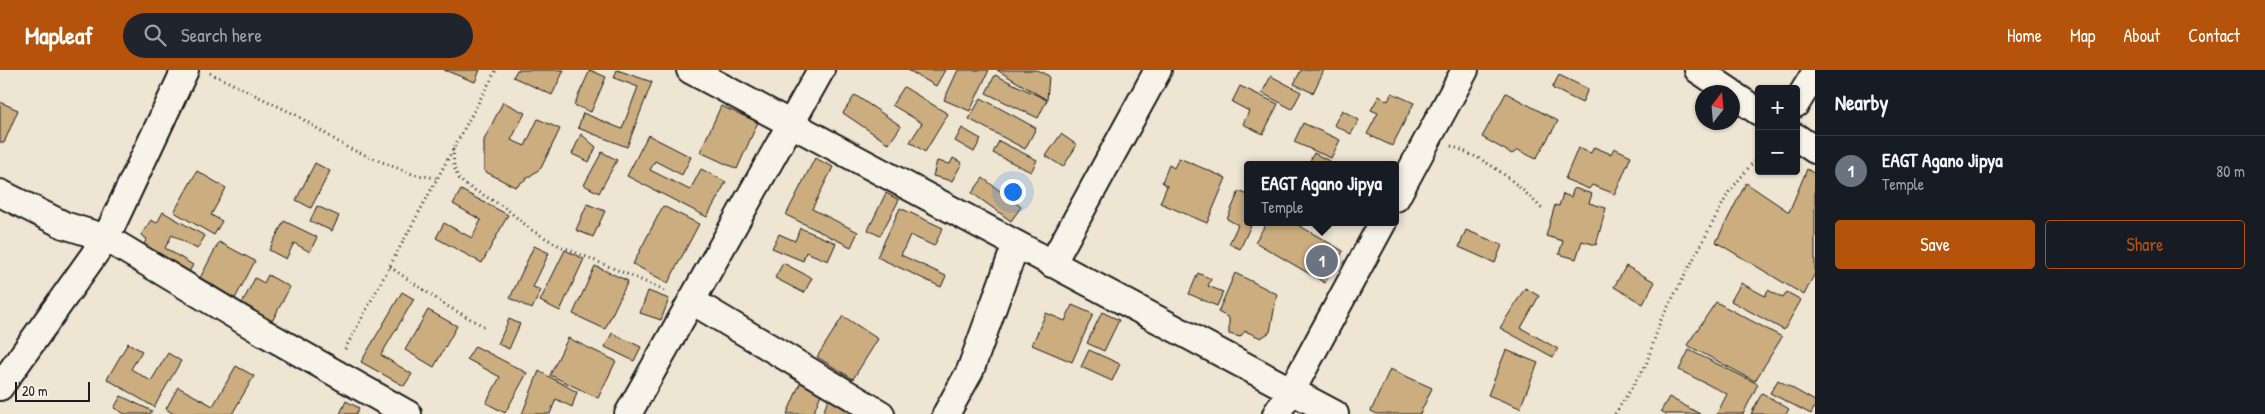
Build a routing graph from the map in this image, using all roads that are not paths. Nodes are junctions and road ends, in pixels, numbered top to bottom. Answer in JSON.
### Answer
{"nodes":[{"id":1,"x":185,"y":70,"type":"edge"},
{"id":2,"x":690,"y":70,"type":"edge"},
{"id":3,"x":821,"y":70,"type":"edge"},
{"id":4,"x":1158,"y":70,"type":"edge"},
{"id":5,"x":1465,"y":70,"type":"edge"},
{"id":6,"x":1698,"y":70,"type":"edge"},
{"id":7,"x":1815,"y":72,"type":"edge"},
{"id":8,"x":1720,"y":85,"type":"edge"},
{"id":9,"x":1800,"y":97,"type":"edge"},
{"id":10,"x":1740,"y":99,"type":"edge"},
{"id":11,"x":1755,"y":109,"type":"edge"},
{"id":12,"x":789,"y":125,"type":"junction"},
{"id":13,"x":1800,"y":140,"type":"edge"},
{"id":14,"x":1815,"y":150,"type":"edge"},
{"id":15,"x":1399,"y":192,"type":"edge"},
{"id":16,"x":0,"y":193,"type":"edge"},
{"id":17,"x":1381,"y":226,"type":"edge"},
{"id":18,"x":106,"y":238,"type":"junction"},
{"id":19,"x":1016,"y":244,"type":"junction"},
{"id":20,"x":1052,"y":264,"type":"junction"},
{"id":21,"x":692,"y":301,"type":"junction"},
{"id":22,"x":0,"y":387,"type":"edge"},
{"id":23,"x":1292,"y":390,"type":"junction"},
{"id":24,"x":408,"y":414,"type":"edge"},
{"id":25,"x":628,"y":414,"type":"edge"},
{"id":26,"x":881,"y":414,"type":"edge"},
{"id":27,"x":946,"y":414,"type":"edge"},
{"id":28,"x":1276,"y":414,"type":"edge"},
{"id":29,"x":1335,"y":414,"type":"edge"}],
"edges":[{"from":1,"to":18,"type":"street"},
{"from":2,"to":12,"type":"street"},
{"from":3,"to":12,"type":"street"},
{"from":4,"to":20,"type":"street"},
{"from":5,"to":15,"type":"street"},
{"from":6,"to":8,"type":"street"},
{"from":7,"to":9,"type":"street"},
{"from":10,"to":11,"type":"street"},
{"from":12,"to":19,"type":"street"},
{"from":12,"to":21,"type":"street"},
{"from":13,"to":14,"type":"street"},
{"from":16,"to":18,"type":"street"},
{"from":17,"to":23,"type":"street"},
{"from":18,"to":22,"type":"street"},
{"from":18,"to":24,"type":"street"},
{"from":19,"to":20,"type":"street"},
{"from":19,"to":27,"type":"street"},
{"from":20,"to":23,"type":"street"},
{"from":21,"to":25,"type":"street"},
{"from":21,"to":26,"type":"street"},
{"from":23,"to":28,"type":"street"},
{"from":23,"to":29,"type":"street"}]}
